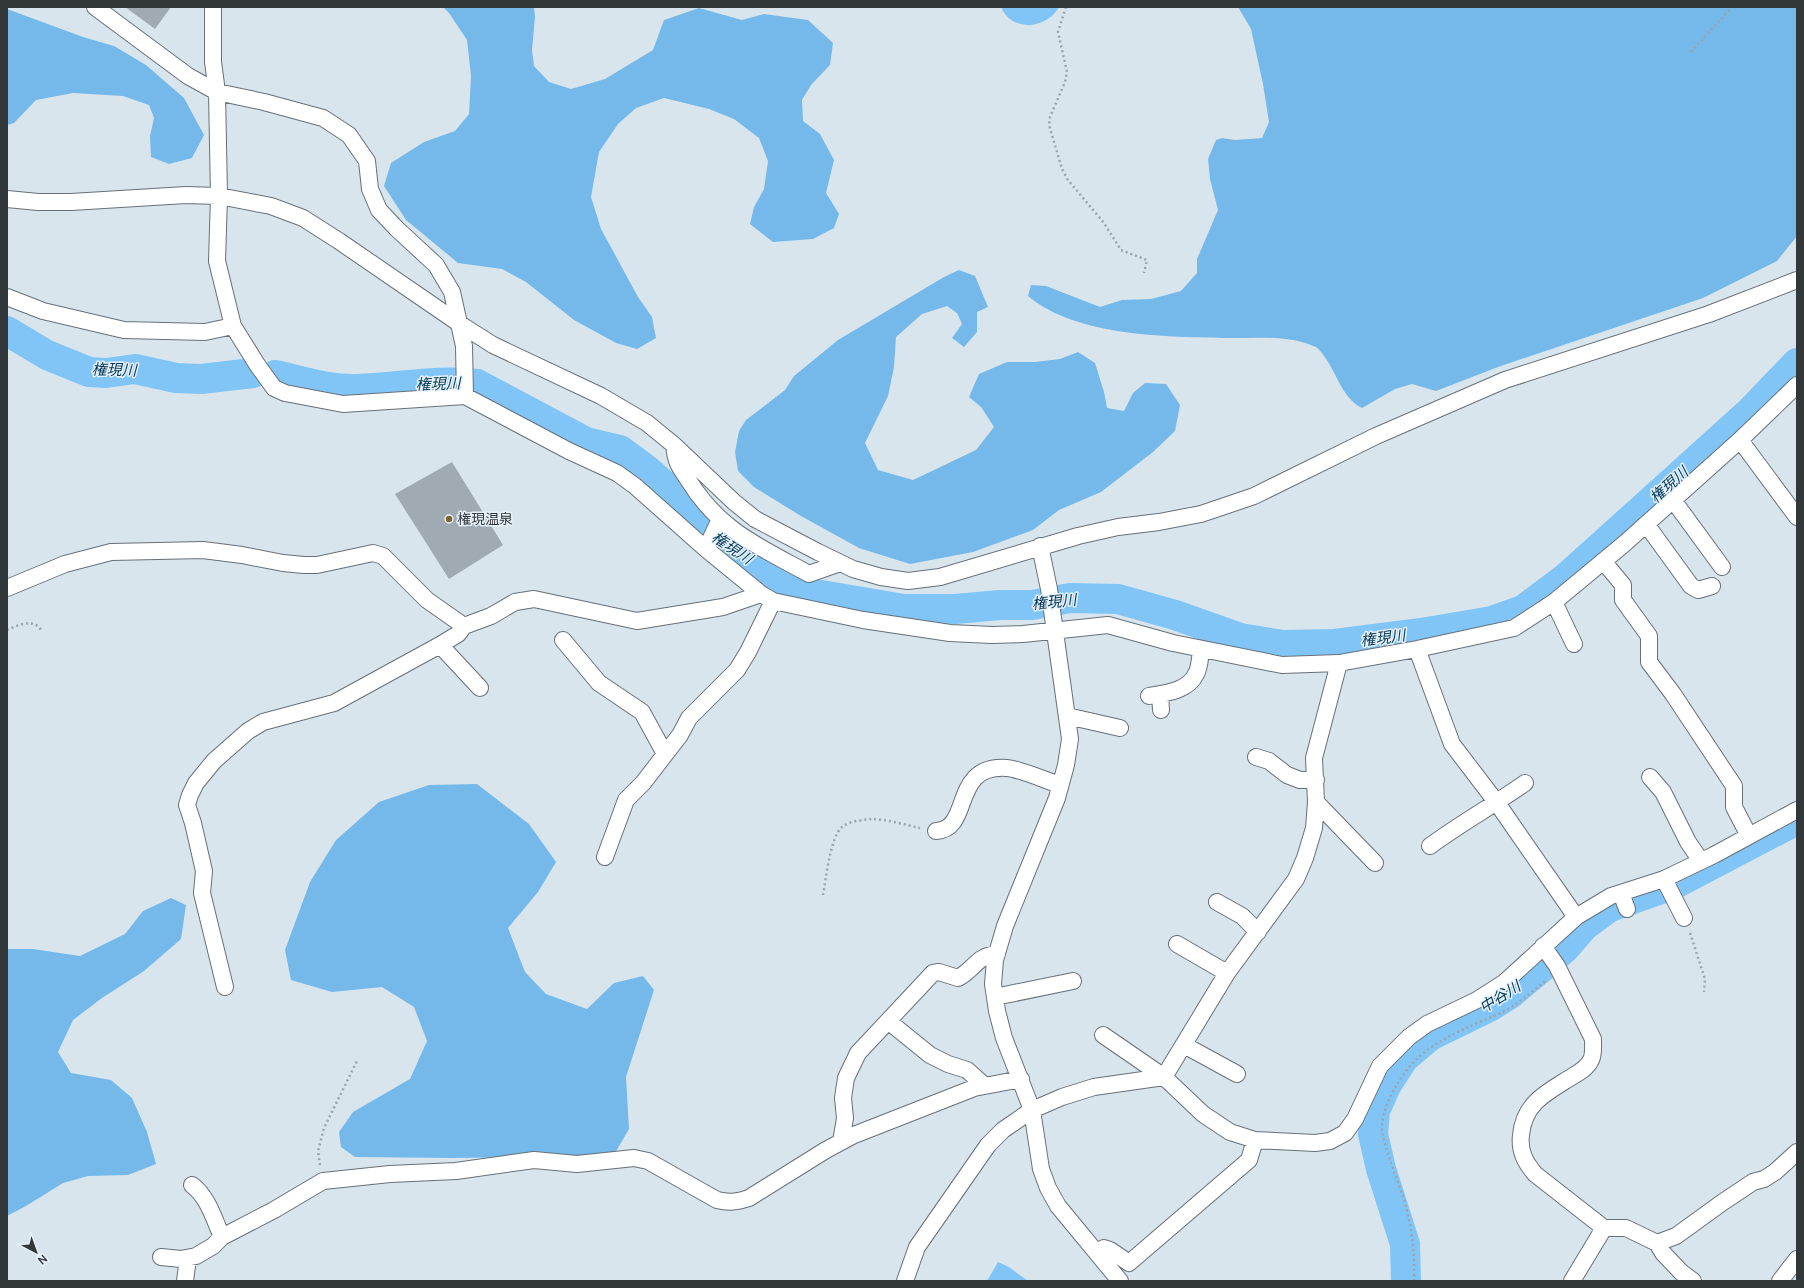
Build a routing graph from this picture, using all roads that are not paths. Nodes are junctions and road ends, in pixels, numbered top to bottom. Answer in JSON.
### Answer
{"nodes":[{"id":1,"x":95,"y":7,"type":"edge"},
{"id":2,"x":213,"y":7,"type":"edge"},
{"id":3,"x":217,"y":92,"type":"junction"},
{"id":4,"x":219,"y":196,"type":"junction"},
{"id":5,"x":7,"y":199,"type":"edge"},
{"id":6,"x":1797,"y":280,"type":"edge"},
{"id":7,"x":7,"y":297,"type":"edge"},
{"id":8,"x":460,"y":324,"type":"junction"},
{"id":9,"x":233,"y":326,"type":"junction"},
{"id":10,"x":1797,"y":385,"type":"edge"},
{"id":11,"x":465,"y":386,"type":"junction"},
{"id":12,"x":1740,"y":440,"type":"junction"},
{"id":13,"x":674,"y":445,"type":"junction"},
{"id":14,"x":1673,"y":500,"type":"junction"},
{"id":15,"x":1797,"y":517,"type":"edge"},
{"id":16,"x":719,"y":523,"type":"junction"},
{"id":17,"x":1646,"y":524,"type":"junction"},
{"id":18,"x":708,"y":545,"type":"junction"},
{"id":19,"x":1040,"y":546,"type":"junction"},
{"id":20,"x":1604,"y":561,"type":"junction"},
{"id":21,"x":840,"y":563,"type":"junction"},
{"id":22,"x":1722,"y":567,"type":"dead end"},
{"id":23,"x":1712,"y":586,"type":"dead end"},
{"id":24,"x":7,"y":588,"type":"edge"},
{"id":25,"x":767,"y":598,"type":"junction"},
{"id":26,"x":1554,"y":602,"type":"junction"},
{"id":27,"x":1054,"y":624,"type":"junction"},
{"id":28,"x":464,"y":626,"type":"junction"},
{"id":29,"x":563,"y":640,"type":"dead end"},
{"id":30,"x":1574,"y":644,"type":"dead end"},
{"id":31,"x":440,"y":645,"type":"junction"},
{"id":32,"x":1201,"y":649,"type":"junction"},
{"id":33,"x":1417,"y":649,"type":"junction"},
{"id":34,"x":1339,"y":663,"type":"junction"},
{"id":35,"x":480,"y":688,"type":"dead end"},
{"id":36,"x":1161,"y":710,"type":"dead end"},
{"id":37,"x":1067,"y":716,"type":"junction"},
{"id":38,"x":1120,"y":728,"type":"dead end"},
{"id":39,"x":665,"y":754,"type":"junction"},
{"id":40,"x":1256,"y":757,"type":"dead end"},
{"id":41,"x":1650,"y":777,"type":"dead end"},
{"id":42,"x":1316,"y":780,"type":"junction"},
{"id":43,"x":1525,"y":783,"type":"dead end"},
{"id":44,"x":1060,"y":785,"type":"junction"},
{"id":45,"x":1316,"y":802,"type":"junction"},
{"id":46,"x":1497,"y":803,"type":"junction"},
{"id":47,"x":1797,"y":810,"type":"edge"},
{"id":48,"x":936,"y":831,"type":"road end"},
{"id":49,"x":1749,"y":836,"type":"junction"},
{"id":50,"x":1430,"y":846,"type":"dead end"},
{"id":51,"x":605,"y":857,"type":"dead end"},
{"id":52,"x":1701,"y":861,"type":"junction"},
{"id":53,"x":1375,"y":863,"type":"dead end"},
{"id":54,"x":1664,"y":879,"type":"junction"},
{"id":55,"x":1217,"y":902,"type":"dead end"},
{"id":56,"x":1576,"y":918,"type":"junction"},
{"id":57,"x":1684,"y":918,"type":"road end"},
{"id":58,"x":1258,"y":932,"type":"junction"},
{"id":59,"x":1177,"y":944,"type":"dead end"},
{"id":60,"x":1545,"y":949,"type":"junction"},
{"id":61,"x":997,"y":954,"type":"junction"},
{"id":62,"x":1227,"y":973,"type":"junction"},
{"id":63,"x":1073,"y":981,"type":"dead end"},
{"id":64,"x":225,"y":987,"type":"dead end"},
{"id":65,"x":995,"y":997,"type":"junction"},
{"id":66,"x":888,"y":1020,"type":"junction"},
{"id":67,"x":1103,"y":1035,"type":"dead end"},
{"id":68,"x":1184,"y":1045,"type":"junction"},
{"id":69,"x":1237,"y":1074,"type":"dead end"},
{"id":70,"x":1164,"y":1077,"type":"junction"},
{"id":71,"x":1021,"y":1079,"type":"junction"},
{"id":72,"x":985,"y":1086,"type":"junction"},
{"id":73,"x":1032,"y":1110,"type":"junction"},
{"id":74,"x":1255,"y":1140,"type":"junction"},
{"id":75,"x":841,"y":1142,"type":"junction"},
{"id":76,"x":1797,"y":1152,"type":"edge"},
{"id":77,"x":192,"y":1185,"type":"dead end"},
{"id":78,"x":1604,"y":1228,"type":"junction"},
{"id":79,"x":222,"y":1237,"type":"junction"},
{"id":80,"x":1657,"y":1243,"type":"junction"},
{"id":81,"x":1097,"y":1252,"type":"junction"},
{"id":82,"x":161,"y":1257,"type":"dead end"},
{"id":83,"x":188,"y":1258,"type":"junction"},
{"id":84,"x":1797,"y":1259,"type":"edge"},
{"id":85,"x":184,"y":1281,"type":"edge"},
{"id":86,"x":905,"y":1281,"type":"edge"},
{"id":87,"x":1120,"y":1281,"type":"edge"},
{"id":88,"x":1572,"y":1281,"type":"edge"},
{"id":89,"x":1693,"y":1281,"type":"edge"},
{"id":90,"x":1780,"y":1281,"type":"edge"}],
"edges":[{"from":1,"to":3,"type":"street"},
{"from":2,"to":3,"type":"street"},
{"from":3,"to":4,"type":"street"},
{"from":3,"to":8,"type":"street"},
{"from":4,"to":5,"type":"street"},
{"from":4,"to":8,"type":"street"},
{"from":4,"to":9,"type":"street"},
{"from":6,"to":19,"type":"street"},
{"from":7,"to":9,"type":"street"},
{"from":8,"to":11,"type":"street"},
{"from":8,"to":13,"type":"street"},
{"from":9,"to":11,"type":"street"},
{"from":10,"to":12,"type":"street"},
{"from":11,"to":18,"type":"street"},
{"from":12,"to":14,"type":"street"},
{"from":12,"to":15,"type":"street"},
{"from":13,"to":16,"type":"street"},
{"from":13,"to":21,"type":"street"},
{"from":14,"to":17,"type":"street"},
{"from":14,"to":22,"type":"street"},
{"from":16,"to":18,"type":"street"},
{"from":16,"to":21,"type":"street"},
{"from":17,"to":20,"type":"street"},
{"from":17,"to":23,"type":"street"},
{"from":18,"to":25,"type":"street"},
{"from":19,"to":21,"type":"street"},
{"from":19,"to":27,"type":"street"},
{"from":20,"to":26,"type":"street"},
{"from":20,"to":49,"type":"street"},
{"from":24,"to":28,"type":"street"},
{"from":25,"to":27,"type":"street"},
{"from":25,"to":28,"type":"street"},
{"from":25,"to":39,"type":"street"},
{"from":26,"to":30,"type":"street"},
{"from":26,"to":33,"type":"street"},
{"from":27,"to":32,"type":"street"},
{"from":27,"to":37,"type":"street"},
{"from":28,"to":31,"type":"street"},
{"from":29,"to":39,"type":"street"},
{"from":31,"to":35,"type":"street"},
{"from":31,"to":64,"type":"street"},
{"from":32,"to":34,"type":"street"},
{"from":32,"to":36,"type":"street"},
{"from":33,"to":34,"type":"street"},
{"from":33,"to":46,"type":"street"},
{"from":34,"to":42,"type":"street"},
{"from":37,"to":38,"type":"street"},
{"from":37,"to":44,"type":"street"},
{"from":39,"to":51,"type":"street"},
{"from":40,"to":42,"type":"street"},
{"from":41,"to":52,"type":"street"},
{"from":42,"to":45,"type":"street"},
{"from":43,"to":46,"type":"street"},
{"from":44,"to":48,"type":"street"},
{"from":44,"to":61,"type":"street"},
{"from":45,"to":53,"type":"street"},
{"from":45,"to":58,"type":"street"},
{"from":46,"to":50,"type":"street"},
{"from":46,"to":56,"type":"street"},
{"from":47,"to":49,"type":"street"},
{"from":49,"to":52,"type":"street"},
{"from":52,"to":54,"type":"street"},
{"from":54,"to":56,"type":"street"},
{"from":54,"to":57,"type":"street"},
{"from":55,"to":58,"type":"street"},
{"from":56,"to":60,"type":"street"},
{"from":58,"to":62,"type":"street"},
{"from":59,"to":62,"type":"street"},
{"from":60,"to":74,"type":"street"},
{"from":60,"to":78,"type":"street"},
{"from":61,"to":65,"type":"street"},
{"from":61,"to":66,"type":"street"},
{"from":62,"to":68,"type":"street"},
{"from":63,"to":65,"type":"street"},
{"from":65,"to":71,"type":"street"},
{"from":66,"to":72,"type":"street"},
{"from":66,"to":75,"type":"street"},
{"from":67,"to":70,"type":"street"},
{"from":68,"to":69,"type":"street"},
{"from":68,"to":70,"type":"street"},
{"from":70,"to":73,"type":"street"},
{"from":70,"to":74,"type":"street"},
{"from":71,"to":72,"type":"street"},
{"from":71,"to":73,"type":"street"},
{"from":72,"to":75,"type":"street"},
{"from":73,"to":81,"type":"street"},
{"from":73,"to":86,"type":"street"},
{"from":74,"to":81,"type":"street"},
{"from":75,"to":79,"type":"street"},
{"from":76,"to":80,"type":"street"},
{"from":77,"to":79,"type":"street"},
{"from":78,"to":80,"type":"street"},
{"from":78,"to":88,"type":"street"},
{"from":79,"to":83,"type":"street"},
{"from":80,"to":89,"type":"street"},
{"from":81,"to":87,"type":"street"},
{"from":82,"to":83,"type":"street"},
{"from":83,"to":85,"type":"street"},
{"from":84,"to":90,"type":"street"}]}
